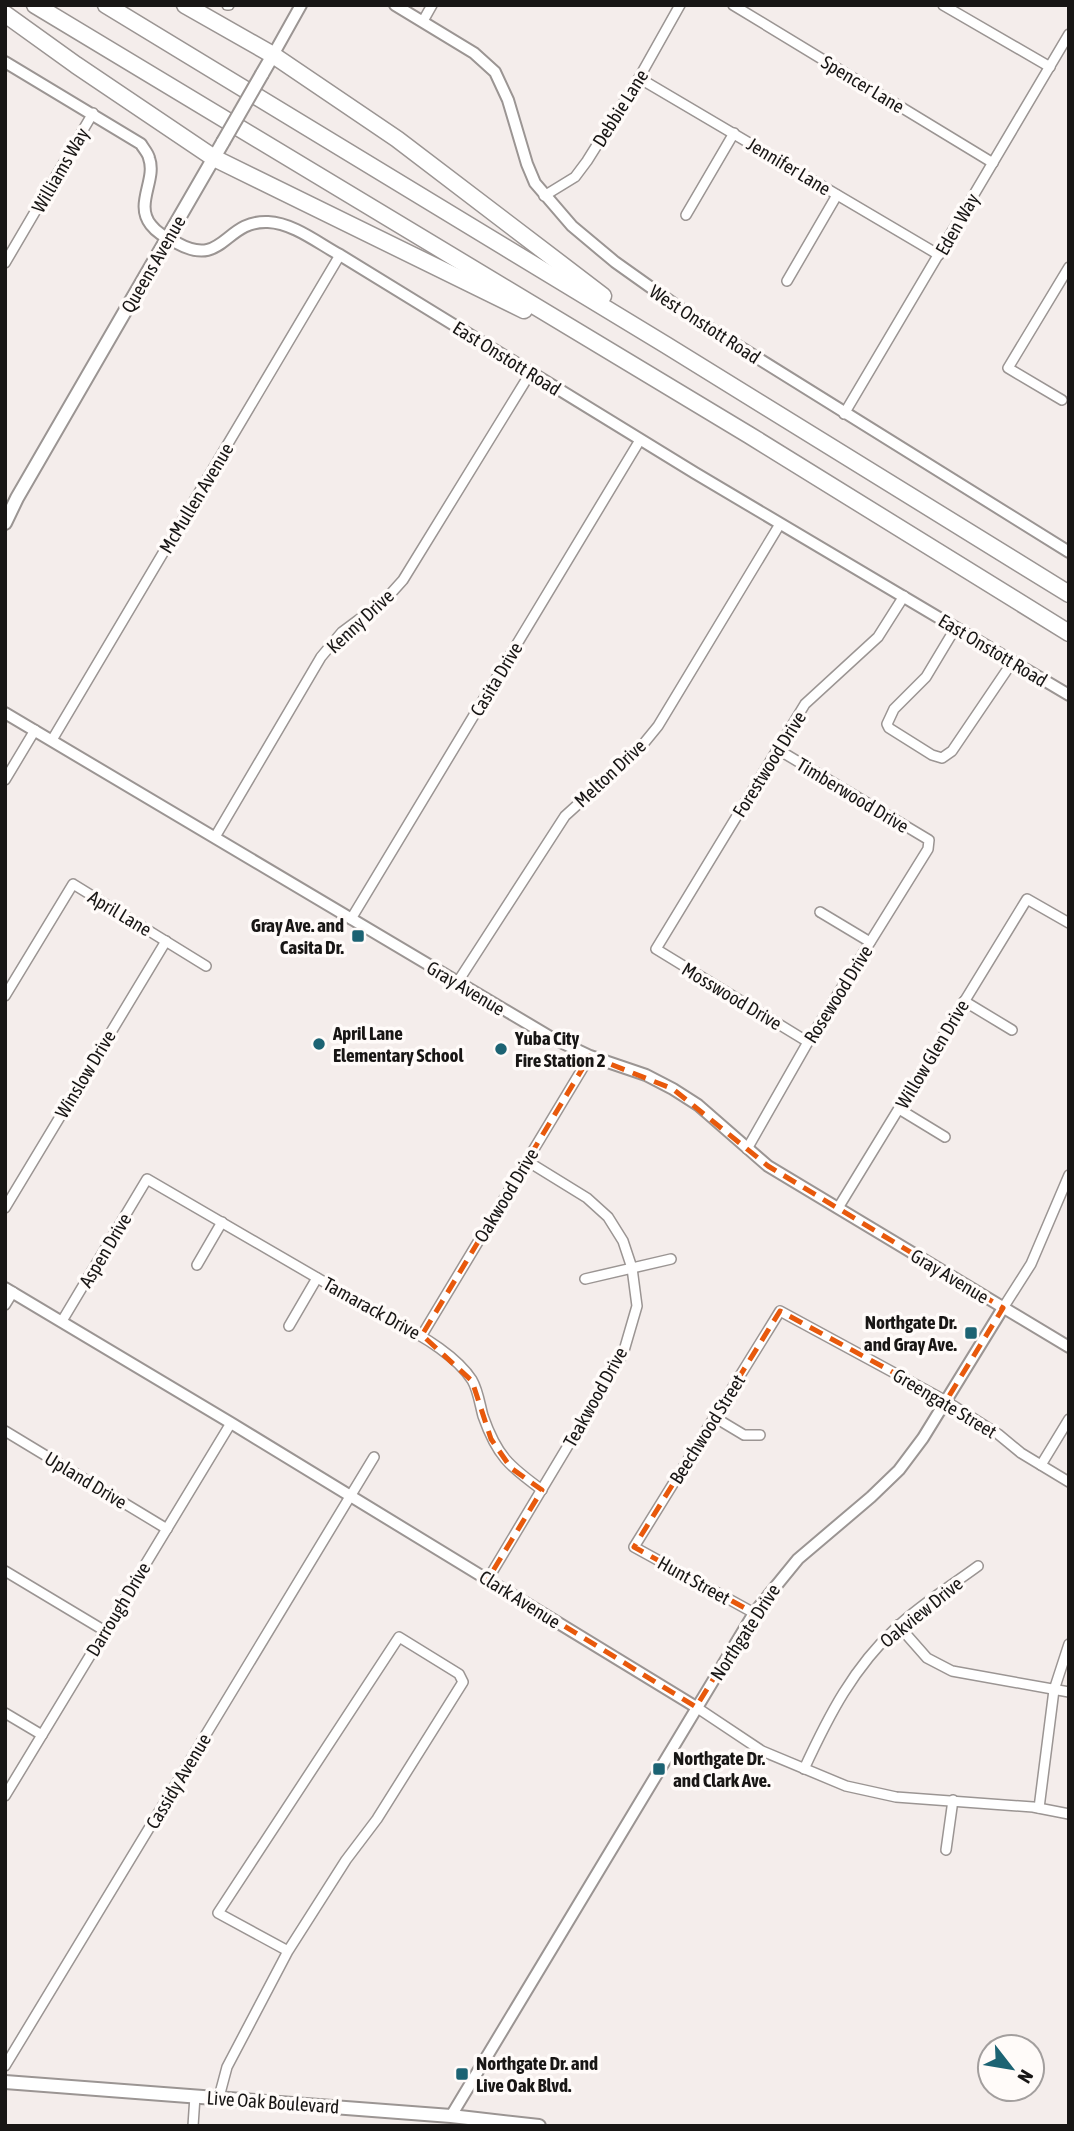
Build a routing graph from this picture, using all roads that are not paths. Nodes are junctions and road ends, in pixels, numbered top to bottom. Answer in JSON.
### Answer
{"nodes":[{"id":1,"x":35,"y":5,"type":"edge"},
{"id":2,"x":106,"y":5,"type":"edge"},
{"id":3,"x":185,"y":5,"type":"edge"},
{"id":4,"x":301,"y":5,"type":"edge"},
{"id":5,"x":395,"y":5,"type":"edge"},
{"id":6,"x":432,"y":5,"type":"edge"},
{"id":7,"x":680,"y":5,"type":"edge"},
{"id":8,"x":733,"y":5,"type":"edge"},
{"id":9,"x":943,"y":5,"type":"edge"},
{"id":10,"x":5,"y":13,"type":"edge"},
{"id":11,"x":423,"y":21,"type":"junction"},
{"id":12,"x":1069,"y":34,"type":"edge"},
{"id":13,"x":273,"y":55,"type":"junction"},
{"id":14,"x":5,"y":61,"type":"edge"},
{"id":15,"x":1049,"y":67,"type":"junction"},
{"id":16,"x":639,"y":78,"type":"junction"},
{"id":17,"x":93,"y":113,"type":"junction"},
{"id":18,"x":734,"y":133,"type":"junction"},
{"id":19,"x":214,"y":158,"type":"junction"},
{"id":20,"x":993,"y":163,"type":"junction"},
{"id":21,"x":837,"y":195,"type":"junction"},
{"id":22,"x":544,"y":196,"type":"junction"},
{"id":23,"x":686,"y":215,"type":"dead end"},
{"id":24,"x":168,"y":239,"type":"junction"},
{"id":25,"x":340,"y":255,"type":"junction"},
{"id":26,"x":939,"y":255,"type":"junction"},
{"id":27,"x":5,"y":263,"type":"edge"},
{"id":28,"x":1069,"y":267,"type":"edge"},
{"id":29,"x":787,"y":281,"type":"dead end"},
{"id":30,"x":666,"y":345,"type":"junction"},
{"id":31,"x":531,"y":372,"type":"junction"},
{"id":32,"x":1062,"y":401,"type":"dead end"},
{"id":33,"x":844,"y":414,"type":"junction"},
{"id":34,"x":749,"y":435,"type":"junction"},
{"id":35,"x":640,"y":440,"type":"junction"},
{"id":36,"x":5,"y":523,"type":"edge"},
{"id":37,"x":780,"y":524,"type":"junction"},
{"id":38,"x":1069,"y":552,"type":"edge"},
{"id":39,"x":1069,"y":594,"type":"edge"},
{"id":40,"x":904,"y":596,"type":"junction"},
{"id":41,"x":956,"y":627,"type":"junction"},
{"id":42,"x":1069,"y":633,"type":"edge"},
{"id":43,"x":1013,"y":661,"type":"junction"},
{"id":44,"x":1069,"y":695,"type":"edge"},
{"id":45,"x":5,"y":713,"type":"edge"},
{"id":46,"x":35,"y":730,"type":"junction"},
{"id":47,"x":52,"y":740,"type":"junction"},
{"id":48,"x":776,"y":749,"type":"junction"},
{"id":49,"x":5,"y":780,"type":"edge"},
{"id":50,"x":215,"y":837,"type":"junction"},
{"id":51,"x":929,"y":840,"type":"joint"},
{"id":52,"x":820,"y":912,"type":"dead end"},
{"id":53,"x":351,"y":919,"type":"junction"},
{"id":54,"x":1069,"y":923,"type":"edge"},
{"id":55,"x":166,"y":941,"type":"junction"},
{"id":56,"x":870,"y":942,"type":"junction"},
{"id":57,"x":656,"y":950,"type":"joint"},
{"id":58,"x":206,"y":965,"type":"dead end"},
{"id":59,"x":457,"y":983,"type":"junction"},
{"id":60,"x":5,"y":996,"type":"edge"},
{"id":61,"x":964,"y":1001,"type":"junction"},
{"id":62,"x":1012,"y":1030,"type":"dead end"},
{"id":63,"x":808,"y":1042,"type":"junction"},
{"id":64,"x":590,"y":1056,"type":"junction"},
{"id":65,"x":898,"y":1110,"type":"junction"},
{"id":66,"x":945,"y":1137,"type":"dead end"},
{"id":67,"x":747,"y":1149,"type":"junction"},
{"id":68,"x":527,"y":1161,"type":"junction"},
{"id":69,"x":1069,"y":1175,"type":"edge"},
{"id":70,"x":147,"y":1178,"type":"joint"},
{"id":71,"x":5,"y":1208,"type":"edge"},
{"id":72,"x":838,"y":1208,"type":"junction"},
{"id":73,"x":222,"y":1222,"type":"junction"},
{"id":74,"x":671,"y":1259,"type":"dead end"},
{"id":75,"x":197,"y":1265,"type":"dead end"},
{"id":76,"x":632,"y":1268,"type":"junction"},
{"id":77,"x":317,"y":1278,"type":"junction"},
{"id":78,"x":585,"y":1279,"type":"dead end"},
{"id":79,"x":9,"y":1290,"type":"edge"},
{"id":80,"x":5,"y":1305,"type":"edge"},
{"id":81,"x":1003,"y":1308,"type":"junction"},
{"id":82,"x":780,"y":1311,"type":"joint"},
{"id":83,"x":62,"y":1321,"type":"junction"},
{"id":84,"x":289,"y":1326,"type":"dead end"},
{"id":85,"x":422,"y":1335,"type":"junction"},
{"id":86,"x":1069,"y":1347,"type":"edge"},
{"id":87,"x":946,"y":1401,"type":"junction"},
{"id":88,"x":714,"y":1417,"type":"junction"},
{"id":89,"x":1069,"y":1419,"type":"edge"},
{"id":90,"x":231,"y":1423,"type":"junction"},
{"id":91,"x":5,"y":1431,"type":"edge"},
{"id":92,"x":761,"y":1435,"type":"dead end"},
{"id":93,"x":374,"y":1457,"type":"dead end"},
{"id":94,"x":1041,"y":1465,"type":"junction"},
{"id":95,"x":1069,"y":1482,"type":"edge"},
{"id":96,"x":542,"y":1490,"type":"junction"},
{"id":97,"x":350,"y":1496,"type":"junction"},
{"id":98,"x":167,"y":1529,"type":"junction"},
{"id":99,"x":634,"y":1547,"type":"joint"},
{"id":100,"x":978,"y":1566,"type":"dead end"},
{"id":101,"x":5,"y":1572,"type":"edge"},
{"id":102,"x":488,"y":1579,"type":"junction"},
{"id":103,"x":754,"y":1612,"type":"junction"},
{"id":104,"x":898,"y":1625,"type":"junction"},
{"id":105,"x":105,"y":1631,"type":"junction"},
{"id":106,"x":1069,"y":1644,"type":"edge"},
{"id":107,"x":1054,"y":1690,"type":"junction"},
{"id":108,"x":1069,"y":1692,"type":"edge"},
{"id":109,"x":696,"y":1707,"type":"junction"},
{"id":110,"x":5,"y":1713,"type":"edge"},
{"id":111,"x":42,"y":1735,"type":"junction"},
{"id":112,"x":804,"y":1769,"type":"junction"},
{"id":113,"x":5,"y":1796,"type":"edge"},
{"id":114,"x":953,"y":1800,"type":"junction"},
{"id":115,"x":1039,"y":1808,"type":"junction"},
{"id":116,"x":1069,"y":1814,"type":"edge"},
{"id":117,"x":946,"y":1850,"type":"dead end"},
{"id":118,"x":288,"y":1951,"type":"junction"},
{"id":119,"x":5,"y":2066,"type":"edge"},
{"id":120,"x":5,"y":2082,"type":"edge"},
{"id":121,"x":195,"y":2096,"type":"junction"},
{"id":122,"x":219,"y":2097,"type":"junction"},
{"id":123,"x":451,"y":2116,"type":"junction"},
{"id":124,"x":193,"y":2126,"type":"edge"},
{"id":125,"x":540,"y":2126,"type":"edge"}],
"edges":[{"from":1,"to":34,"type":"highway"},
{"from":2,"to":30,"type":"highway"},
{"from":3,"to":13,"type":"highway"},
{"from":4,"to":13,"type":"street","name":"Queens Avenue"},
{"from":5,"to":11,"type":"street","name":"West Onstott Road"},
{"from":6,"to":11,"type":"street"},
{"from":7,"to":16,"type":"street","name":"Debbie Lane"},
{"from":8,"to":20,"type":"street","name":"Spencer Lane"},
{"from":9,"to":15,"type":"street"},
{"from":10,"to":19,"type":"highway"},
{"from":11,"to":22,"type":"street","name":"West Onstott Road"},
{"from":12,"to":15,"type":"street","name":"Eden Way"},
{"from":13,"to":19,"type":"main road","name":"Queens Avenue","bridge":true},
{"from":13,"to":30,"type":"highway"},
{"from":14,"to":17,"type":"street","name":"East Onstott Road"},
{"from":15,"to":20,"type":"street","name":"Eden Way"},
{"from":16,"to":18,"type":"street","name":"Jennifer Lane"},
{"from":16,"to":22,"type":"street","name":"Debbie Lane"},
{"from":17,"to":24,"type":"street","name":"East Onstott Road"},
{"from":17,"to":27,"type":"street","name":"Williams Way"},
{"from":18,"to":21,"type":"street","name":"Jennifer Lane"},
{"from":18,"to":23,"type":"street"},
{"from":19,"to":24,"type":"main road","name":"Queens Avenue"},
{"from":19,"to":34,"type":"highway"},
{"from":20,"to":26,"type":"street","name":"Eden Way"},
{"from":21,"to":26,"type":"street","name":"Jennifer Lane"},
{"from":21,"to":29,"type":"street"},
{"from":22,"to":33,"type":"street","name":"West Onstott Road"},
{"from":24,"to":25,"type":"street","name":"East Onstott Road"},
{"from":24,"to":36,"type":"main road","name":"Queens Avenue"},
{"from":25,"to":31,"type":"street","name":"East Onstott Road"},
{"from":25,"to":47,"type":"street","name":"McMullen Avenue"},
{"from":26,"to":33,"type":"street","name":"Eden Way"},
{"from":28,"to":32,"type":"street"},
{"from":30,"to":39,"type":"highway"},
{"from":31,"to":35,"type":"street","name":"East Onstott Road"},
{"from":31,"to":50,"type":"street","name":"Kenny Drive"},
{"from":33,"to":38,"type":"street","name":"West Onstott Road"},
{"from":34,"to":42,"type":"highway"},
{"from":35,"to":37,"type":"street","name":"East Onstott Road"},
{"from":35,"to":53,"type":"street","name":"Casita Drive"},
{"from":37,"to":40,"type":"street","name":"East Onstott Road"},
{"from":37,"to":59,"type":"street","name":"Melton Drive"},
{"from":40,"to":41,"type":"street","name":"East Onstott Road"},
{"from":40,"to":48,"type":"street","name":"Forestwood Drive"},
{"from":41,"to":43,"type":"street","name":"East Onstott Road"},
{"from":41,"to":43,"type":"street"},
{"from":43,"to":44,"type":"street","name":"East Onstott Road"},
{"from":45,"to":46,"type":"street","name":"Gray Avenue"},
{"from":46,"to":47,"type":"street","name":"Gray Avenue"},
{"from":46,"to":49,"type":"street"},
{"from":47,"to":50,"type":"street","name":"Gray Avenue"},
{"from":48,"to":51,"type":"street","name":"Timberwood Drive"},
{"from":48,"to":57,"type":"street","name":"Forestwood Drive"},
{"from":50,"to":53,"type":"street","name":"Gray Avenue"},
{"from":51,"to":56,"type":"street","name":"Rosewood Drive"},
{"from":52,"to":56,"type":"street"},
{"from":53,"to":59,"type":"street","name":"Gray Avenue"},
{"from":54,"to":61,"type":"street","name":"Willow Glen Drive"},
{"from":55,"to":58,"type":"street","name":"April Lane"},
{"from":55,"to":60,"type":"street","name":"April Lane"},
{"from":55,"to":71,"type":"street","name":"Winslow Drive"},
{"from":56,"to":63,"type":"street","name":"Rosewood Drive"},
{"from":57,"to":63,"type":"street","name":"Mosswood Drive"},
{"from":59,"to":64,"type":"street","name":"Gray Avenue"},
{"from":61,"to":62,"type":"street"},
{"from":61,"to":65,"type":"street","name":"Willow Glen Drive"},
{"from":63,"to":67,"type":"street","name":"Rosewood Drive"},
{"from":64,"to":67,"type":"street","name":"Gray Avenue"},
{"from":64,"to":68,"type":"street","name":"Oakwood Drive"},
{"from":65,"to":66,"type":"street"},
{"from":65,"to":72,"type":"street","name":"Willow Glen Drive"},
{"from":67,"to":72,"type":"street","name":"Gray Avenue"},
{"from":68,"to":76,"type":"street","name":"Teakwood Drive"},
{"from":68,"to":85,"type":"street","name":"Oakwood Drive"},
{"from":69,"to":81,"type":"street","name":"Northgate Drive"},
{"from":70,"to":73,"type":"street","name":"Tamarack Drive"},
{"from":70,"to":83,"type":"street","name":"Aspen Drive"},
{"from":72,"to":81,"type":"street","name":"Gray Avenue"},
{"from":73,"to":75,"type":"street"},
{"from":73,"to":77,"type":"street","name":"Tamarack Drive"},
{"from":74,"to":76,"type":"street"},
{"from":76,"to":78,"type":"street"},
{"from":76,"to":96,"type":"street","name":"Teakwood Drive"},
{"from":77,"to":84,"type":"street"},
{"from":77,"to":85,"type":"street","name":"Tamarack Drive"},
{"from":79,"to":80,"type":"street"},
{"from":79,"to":83,"type":"street","name":"Clark Avenue"},
{"from":81,"to":86,"type":"street","name":"Gray Avenue"},
{"from":81,"to":87,"type":"street","name":"Northgate Drive"},
{"from":82,"to":87,"type":"street","name":"Greengate Street"},
{"from":82,"to":88,"type":"street","name":"Beechwood Street"},
{"from":83,"to":90,"type":"street","name":"Clark Avenue"},
{"from":85,"to":96,"type":"street","name":"Tamarack Drive"},
{"from":87,"to":94,"type":"street","name":"Greengate Street"},
{"from":87,"to":103,"type":"street","name":"Northgate Drive"},
{"from":88,"to":92,"type":"street"},
{"from":88,"to":99,"type":"street","name":"Beechwood Street"},
{"from":89,"to":94,"type":"street"},
{"from":90,"to":97,"type":"street","name":"Clark Avenue"},
{"from":90,"to":98,"type":"street","name":"Darrough Drive"},
{"from":91,"to":98,"type":"street","name":"Upland Drive"},
{"from":93,"to":97,"type":"street","name":"Cassidy Avenue"},
{"from":94,"to":95,"type":"street","name":"Greengate Street"},
{"from":96,"to":102,"type":"street","name":"Teakwood Drive"},
{"from":97,"to":102,"type":"street","name":"Clark Avenue"},
{"from":97,"to":119,"type":"street","name":"Cassidy Avenue"},
{"from":98,"to":105,"type":"street","name":"Darrough Drive"},
{"from":99,"to":103,"type":"street","name":"Hunt Street"},
{"from":100,"to":104,"type":"street","name":"Oakview Drive"},
{"from":101,"to":105,"type":"street"},
{"from":102,"to":109,"type":"street","name":"Clark Avenue"},
{"from":103,"to":109,"type":"street","name":"Northgate Drive"},
{"from":104,"to":107,"type":"street"},
{"from":104,"to":112,"type":"street","name":"Oakview Drive"},
{"from":105,"to":111,"type":"street","name":"Darrough Drive"},
{"from":106,"to":107,"type":"street"},
{"from":107,"to":108,"type":"street"},
{"from":107,"to":115,"type":"street"},
{"from":109,"to":112,"type":"street","name":"Clark Avenue"},
{"from":109,"to":123,"type":"street","name":"Northgate Drive"},
{"from":110,"to":111,"type":"street"},
{"from":111,"to":113,"type":"street","name":"Darrough Drive"},
{"from":112,"to":114,"type":"street","name":"Clark Avenue"},
{"from":114,"to":115,"type":"street","name":"Clark Avenue"},
{"from":114,"to":117,"type":"street"},
{"from":115,"to":116,"type":"street","name":"Clark Avenue"},
{"from":118,"to":118,"type":"street"},
{"from":118,"to":122,"type":"street"},
{"from":120,"to":121,"type":"main road","name":"Live Oak Boulevard"},
{"from":121,"to":122,"type":"main road","name":"Live Oak Boulevard"},
{"from":121,"to":124,"type":"street"},
{"from":122,"to":123,"type":"main road","name":"Live Oak Boulevard"},
{"from":123,"to":125,"type":"main road","name":"Live Oak Boulevard"}]}
